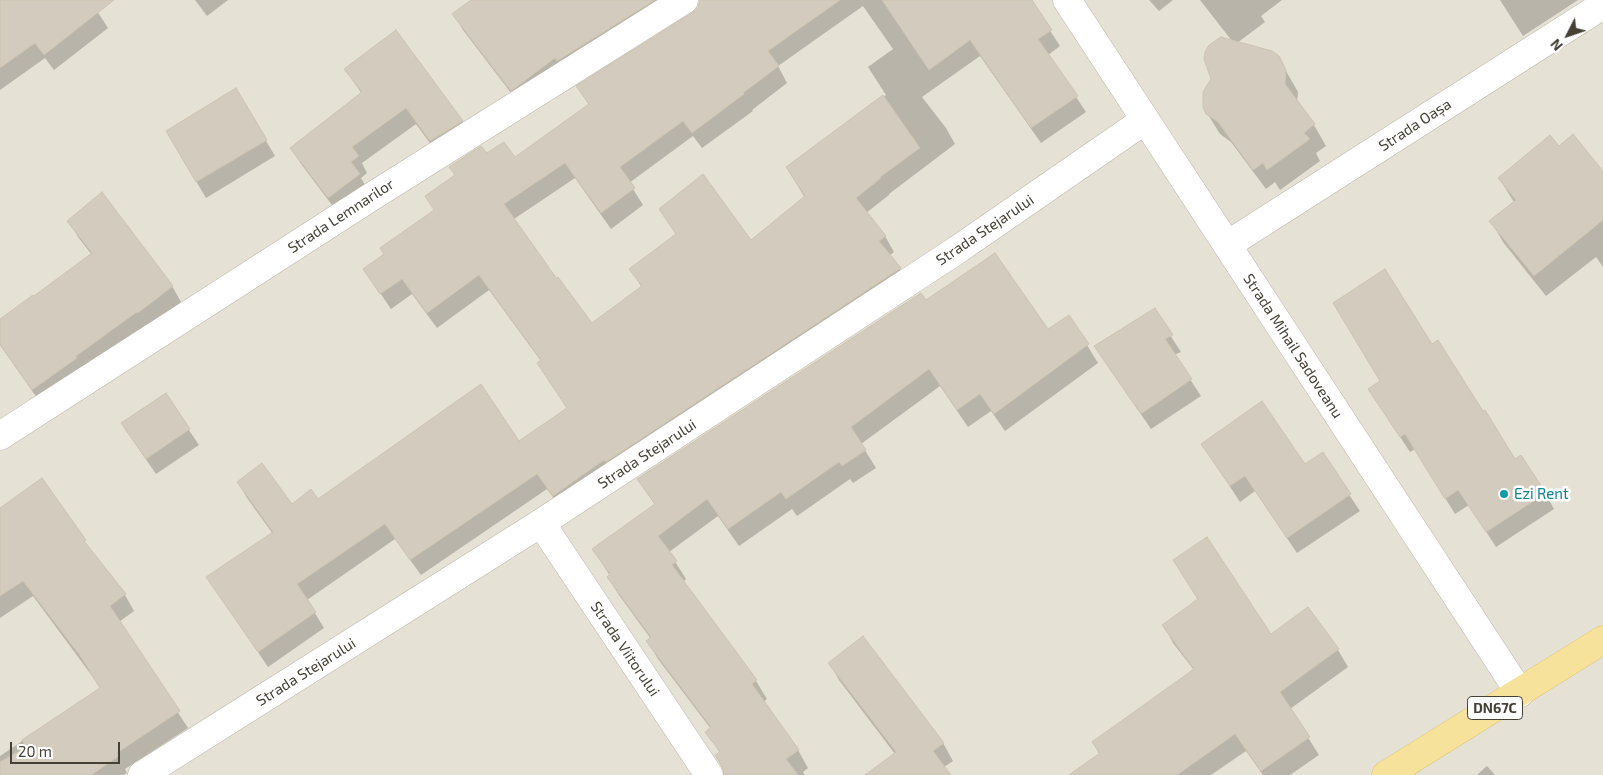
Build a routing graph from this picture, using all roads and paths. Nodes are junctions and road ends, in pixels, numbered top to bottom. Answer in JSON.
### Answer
{"nodes":[{"id":1,"x":684,"y":0,"type":"edge"},
{"id":2,"x":1066,"y":0,"type":"edge"},
{"id":3,"x":1603,"y":5,"type":"edge"},
{"id":4,"x":1145,"y":120,"type":"junction"},
{"id":5,"x":1227,"y":245,"type":"junction"},
{"id":6,"x":0,"y":436,"type":"edge"},
{"id":7,"x":541,"y":523,"type":"junction"},
{"id":8,"x":1603,"y":640,"type":"edge"},
{"id":9,"x":1520,"y":693,"type":"junction"},
{"id":10,"x":142,"y":775,"type":"edge"},
{"id":11,"x":709,"y":775,"type":"edge"},
{"id":12,"x":1386,"y":775,"type":"edge"}],
"edges":[{"from":1,"to":6,"type":"street","name":"Strada Lemnarilor"},
{"from":2,"to":4,"type":"street","name":"Strada Mihail Sadoveanu"},
{"from":3,"to":5,"type":"street","name":"Strada Oașa"},
{"from":4,"to":5,"type":"street","name":"Strada Mihail Sadoveanu"},
{"from":4,"to":7,"type":"street","name":"Strada Stejarului"},
{"from":5,"to":9,"type":"street","name":"Strada Mihail Sadoveanu"},
{"from":7,"to":10,"type":"street","name":"Strada Stejarului"},
{"from":7,"to":11,"type":"street","name":"Strada Viitorului"},
{"from":8,"to":9,"type":"main road","number":"DN67C"},
{"from":9,"to":12,"type":"main road","number":"DN67C"}]}
